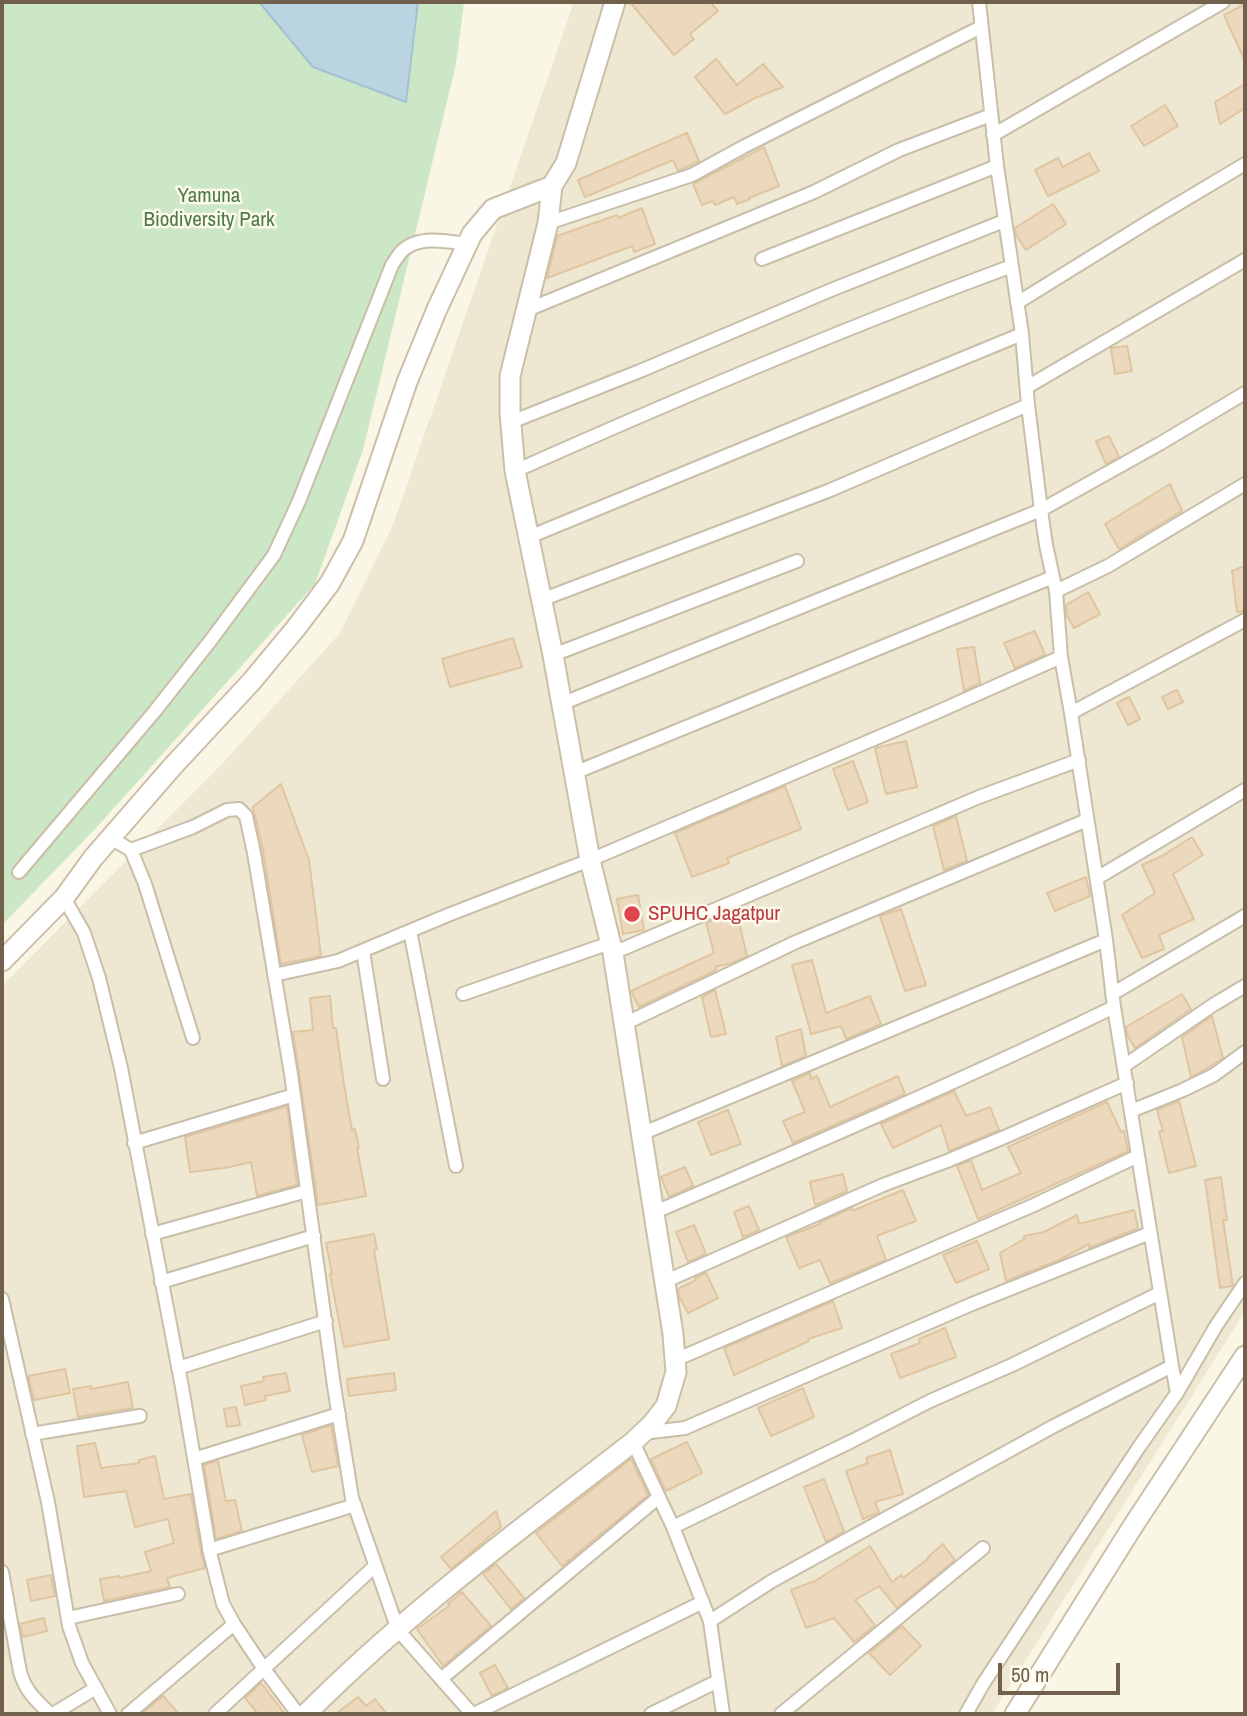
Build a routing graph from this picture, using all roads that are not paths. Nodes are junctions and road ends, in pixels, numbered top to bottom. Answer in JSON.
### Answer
{"nodes":[{"id":1,"x":615,"y":2,"type":"edge"},
{"id":2,"x":979,"y":2,"type":"edge"},
{"id":3,"x":1223,"y":2,"type":"edge"},
{"id":4,"x":981,"y":27,"type":"junction"},
{"id":5,"x":991,"y":115,"type":"junction"},
{"id":6,"x":993,"y":135,"type":"junction"},
{"id":7,"x":1245,"y":164,"type":"edge"},
{"id":8,"x":997,"y":166,"type":"junction"},
{"id":9,"x":552,"y":186,"type":"junction"},
{"id":10,"x":1004,"y":221,"type":"junction"},
{"id":11,"x":548,"y":223,"type":"junction"},
{"id":12,"x":467,"y":244,"type":"junction"},
{"id":13,"x":762,"y":259,"type":"dead end"},
{"id":14,"x":1245,"y":260,"type":"edge"},
{"id":15,"x":1012,"y":266,"type":"junction"},
{"id":16,"x":1017,"y":303,"type":"junction"},
{"id":17,"x":527,"y":310,"type":"junction"},
{"id":18,"x":1022,"y":334,"type":"junction"},
{"id":19,"x":1027,"y":387,"type":"junction"},
{"id":20,"x":1245,"y":393,"type":"edge"},
{"id":21,"x":1028,"y":405,"type":"junction"},
{"id":22,"x":511,"y":422,"type":"junction"},
{"id":23,"x":516,"y":471,"type":"junction"},
{"id":24,"x":1245,"y":484,"type":"edge"},
{"id":25,"x":1041,"y":510,"type":"junction"},
{"id":26,"x":528,"y":537,"type":"junction"},
{"id":27,"x":797,"y":561,"type":"dead end"},
{"id":28,"x":1053,"y":577,"type":"junction"},
{"id":29,"x":1056,"y":591,"type":"junction"},
{"id":30,"x":541,"y":600,"type":"junction"},
{"id":31,"x":1245,"y":620,"type":"edge"},
{"id":32,"x":553,"y":655,"type":"junction"},
{"id":33,"x":1061,"y":657,"type":"junction"},
{"id":34,"x":561,"y":704,"type":"junction"},
{"id":35,"x":1071,"y":713,"type":"junction"},
{"id":36,"x":1079,"y":760,"type":"junction"},
{"id":37,"x":574,"y":773,"type":"junction"},
{"id":38,"x":1245,"y":790,"type":"edge"},
{"id":39,"x":1087,"y":820,"type":"junction"},
{"id":40,"x":112,"y":839,"type":"junction"},
{"id":41,"x":131,"y":850,"type":"junction"},
{"id":42,"x":590,"y":860,"type":"junction"},
{"id":43,"x":19,"y":872,"type":"dead end"},
{"id":44,"x":1097,"y":878,"type":"junction"},
{"id":45,"x":64,"y":898,"type":"junction"},
{"id":46,"x":1245,"y":916,"type":"edge"},
{"id":47,"x":410,"y":931,"type":"junction"},
{"id":48,"x":1106,"y":940,"type":"junction"},
{"id":49,"x":612,"y":948,"type":"junction"},
{"id":50,"x":363,"y":951,"type":"junction"},
{"id":51,"x":2,"y":961,"type":"edge"},
{"id":52,"x":274,"y":975,"type":"junction"},
{"id":53,"x":1245,"y":986,"type":"edge"},
{"id":54,"x":463,"y":994,"type":"dead end"},
{"id":55,"x":1113,"y":1000,"type":"junction"},
{"id":56,"x":624,"y":1024,"type":"junction"},
{"id":57,"x":193,"y":1038,"type":"dead end"},
{"id":58,"x":1245,"y":1052,"type":"edge"},
{"id":59,"x":1124,"y":1066,"type":"junction"},
{"id":60,"x":383,"y":1079,"type":"dead end"},
{"id":61,"x":1127,"y":1083,"type":"junction"},
{"id":62,"x":294,"y":1095,"type":"junction"},
{"id":63,"x":1131,"y":1111,"type":"junction"},
{"id":64,"x":641,"y":1134,"type":"junction"},
{"id":65,"x":134,"y":1143,"type":"junction"},
{"id":66,"x":1138,"y":1156,"type":"junction"},
{"id":67,"x":456,"y":1166,"type":"dead end"},
{"id":68,"x":307,"y":1191,"type":"junction"},
{"id":69,"x":655,"y":1212,"type":"junction"},
{"id":70,"x":1150,"y":1233,"type":"junction"},
{"id":71,"x":152,"y":1234,"type":"junction"},
{"id":72,"x":314,"y":1236,"type":"junction"},
{"id":73,"x":666,"y":1281,"type":"junction"},
{"id":74,"x":161,"y":1282,"type":"junction"},
{"id":75,"x":1245,"y":1283,"type":"edge"},
{"id":76,"x":1160,"y":1293,"type":"junction"},
{"id":77,"x":2,"y":1299,"type":"edge"},
{"id":78,"x":326,"y":1321,"type":"junction"},
{"id":79,"x":1245,"y":1356,"type":"edge"},
{"id":80,"x":675,"y":1360,"type":"junction"},
{"id":81,"x":1172,"y":1366,"type":"junction"},
{"id":82,"x":178,"y":1368,"type":"junction"},
{"id":83,"x":1177,"y":1393,"type":"junction"},
{"id":84,"x":339,"y":1414,"type":"junction"},
{"id":85,"x":140,"y":1416,"type":"dead end"},
{"id":86,"x":32,"y":1434,"type":"junction"},
{"id":87,"x":638,"y":1438,"type":"junction"},
{"id":88,"x":194,"y":1459,"type":"junction"},
{"id":89,"x":659,"y":1497,"type":"junction"},
{"id":90,"x":355,"y":1504,"type":"junction"},
{"id":91,"x":673,"y":1527,"type":"junction"},
{"id":92,"x":983,"y":1548,"type":"dead end"},
{"id":93,"x":209,"y":1550,"type":"junction"},
{"id":94,"x":375,"y":1566,"type":"junction"},
{"id":95,"x":2,"y":1572,"type":"edge"},
{"id":96,"x":178,"y":1594,"type":"dead end"},
{"id":97,"x":703,"y":1602,"type":"junction"},
{"id":98,"x":68,"y":1618,"type":"junction"},
{"id":99,"x":710,"y":1620,"type":"junction"},
{"id":100,"x":234,"y":1624,"type":"junction"},
{"id":101,"x":398,"y":1630,"type":"junction"},
{"id":102,"x":264,"y":1670,"type":"junction"},
{"id":103,"x":441,"y":1679,"type":"junction"},
{"id":104,"x":718,"y":1681,"type":"junction"},
{"id":105,"x":96,"y":1688,"type":"junction"},
{"id":106,"x":52,"y":1714,"type":"edge"},
{"id":107,"x":110,"y":1714,"type":"edge"},
{"id":108,"x":128,"y":1714,"type":"edge"},
{"id":109,"x":215,"y":1714,"type":"edge"},
{"id":110,"x":298,"y":1714,"type":"edge"},
{"id":111,"x":306,"y":1714,"type":"edge"},
{"id":112,"x":473,"y":1714,"type":"edge"},
{"id":113,"x":651,"y":1714,"type":"edge"},
{"id":114,"x":723,"y":1714,"type":"edge"},
{"id":115,"x":781,"y":1714,"type":"edge"},
{"id":116,"x":966,"y":1714,"type":"edge"},
{"id":117,"x":1015,"y":1714,"type":"edge"}],
"edges":[{"from":1,"to":9,"type":"street"},
{"from":2,"to":4,"type":"street"},
{"from":3,"to":6,"type":"street"},
{"from":4,"to":5,"type":"street"},
{"from":4,"to":11,"type":"street"},
{"from":5,"to":6,"type":"street"},
{"from":5,"to":17,"type":"street"},
{"from":6,"to":8,"type":"street"},
{"from":7,"to":16,"type":"street"},
{"from":8,"to":10,"type":"street"},
{"from":8,"to":13,"type":"street"},
{"from":9,"to":11,"type":"street"},
{"from":9,"to":12,"type":"street"},
{"from":10,"to":15,"type":"street"},
{"from":10,"to":22,"type":"street"},
{"from":11,"to":17,"type":"street"},
{"from":12,"to":40,"type":"street"},
{"from":12,"to":43,"type":"street"},
{"from":14,"to":19,"type":"street"},
{"from":15,"to":16,"type":"street"},
{"from":15,"to":23,"type":"street"},
{"from":16,"to":18,"type":"street"},
{"from":17,"to":22,"type":"street"},
{"from":18,"to":19,"type":"street"},
{"from":18,"to":26,"type":"street"},
{"from":19,"to":21,"type":"street"},
{"from":20,"to":25,"type":"street"},
{"from":21,"to":25,"type":"street"},
{"from":21,"to":30,"type":"street"},
{"from":22,"to":23,"type":"street"},
{"from":23,"to":26,"type":"street"},
{"from":24,"to":29,"type":"street"},
{"from":25,"to":28,"type":"street"},
{"from":25,"to":34,"type":"street"},
{"from":26,"to":30,"type":"street"},
{"from":27,"to":32,"type":"street"},
{"from":28,"to":29,"type":"street"},
{"from":28,"to":37,"type":"street"},
{"from":29,"to":33,"type":"street"},
{"from":30,"to":32,"type":"street"},
{"from":31,"to":35,"type":"street"},
{"from":32,"to":34,"type":"street"},
{"from":33,"to":35,"type":"street"},
{"from":33,"to":42,"type":"street"},
{"from":34,"to":37,"type":"street"},
{"from":35,"to":36,"type":"street"},
{"from":36,"to":39,"type":"street"},
{"from":36,"to":49,"type":"street"},
{"from":37,"to":42,"type":"street"},
{"from":38,"to":44,"type":"street"},
{"from":39,"to":44,"type":"street"},
{"from":39,"to":56,"type":"street"},
{"from":40,"to":41,"type":"street"},
{"from":40,"to":45,"type":"street"},
{"from":41,"to":52,"type":"street"},
{"from":41,"to":57,"type":"street"},
{"from":42,"to":47,"type":"street"},
{"from":42,"to":49,"type":"street"},
{"from":44,"to":48,"type":"street"},
{"from":45,"to":51,"type":"street"},
{"from":45,"to":65,"type":"street"},
{"from":46,"to":55,"type":"street"},
{"from":47,"to":50,"type":"street"},
{"from":47,"to":67,"type":"street"},
{"from":48,"to":55,"type":"street"},
{"from":48,"to":64,"type":"street"},
{"from":49,"to":54,"type":"street"},
{"from":49,"to":56,"type":"street"},
{"from":50,"to":52,"type":"street"},
{"from":50,"to":60,"type":"street"},
{"from":52,"to":62,"type":"street"},
{"from":53,"to":59,"type":"street"},
{"from":55,"to":59,"type":"street"},
{"from":55,"to":69,"type":"street"},
{"from":56,"to":64,"type":"street"},
{"from":58,"to":63,"type":"street"},
{"from":59,"to":61,"type":"street"},
{"from":61,"to":63,"type":"street"},
{"from":61,"to":73,"type":"street"},
{"from":62,"to":65,"type":"street"},
{"from":62,"to":68,"type":"street"},
{"from":63,"to":66,"type":"street"},
{"from":64,"to":69,"type":"street"},
{"from":65,"to":71,"type":"street"},
{"from":66,"to":70,"type":"street"},
{"from":66,"to":80,"type":"street"},
{"from":68,"to":71,"type":"street"},
{"from":68,"to":72,"type":"street"},
{"from":69,"to":73,"type":"street"},
{"from":70,"to":76,"type":"street"},
{"from":70,"to":87,"type":"street"},
{"from":71,"to":74,"type":"street"},
{"from":72,"to":74,"type":"street"},
{"from":72,"to":78,"type":"street"},
{"from":73,"to":80,"type":"street"},
{"from":74,"to":82,"type":"street"},
{"from":75,"to":83,"type":"street"},
{"from":76,"to":81,"type":"street"},
{"from":76,"to":91,"type":"street"},
{"from":77,"to":86,"type":"street"},
{"from":78,"to":82,"type":"street"},
{"from":78,"to":84,"type":"street"},
{"from":79,"to":117,"type":"street"},
{"from":80,"to":87,"type":"street"},
{"from":81,"to":83,"type":"street"},
{"from":81,"to":99,"type":"street"},
{"from":82,"to":88,"type":"street"},
{"from":83,"to":116,"type":"street"},
{"from":84,"to":88,"type":"street"},
{"from":84,"to":90,"type":"street"},
{"from":85,"to":86,"type":"street"},
{"from":86,"to":98,"type":"street"},
{"from":87,"to":89,"type":"street"},
{"from":87,"to":101,"type":"street"},
{"from":88,"to":93,"type":"street"},
{"from":89,"to":91,"type":"street"},
{"from":89,"to":103,"type":"street"},
{"from":90,"to":93,"type":"street"},
{"from":90,"to":94,"type":"street"},
{"from":91,"to":97,"type":"street"},
{"from":92,"to":115,"type":"street"},
{"from":93,"to":100,"type":"street"},
{"from":94,"to":101,"type":"street"},
{"from":94,"to":102,"type":"street"},
{"from":95,"to":106,"type":"street"},
{"from":96,"to":98,"type":"street"},
{"from":97,"to":99,"type":"street"},
{"from":97,"to":112,"type":"street"},
{"from":98,"to":105,"type":"street"},
{"from":99,"to":104,"type":"street"},
{"from":100,"to":102,"type":"street"},
{"from":100,"to":108,"type":"street"},
{"from":101,"to":103,"type":"street"},
{"from":101,"to":111,"type":"street"},
{"from":102,"to":109,"type":"street"},
{"from":102,"to":110,"type":"street"},
{"from":103,"to":112,"type":"street"},
{"from":104,"to":113,"type":"street"},
{"from":104,"to":114,"type":"street"},
{"from":105,"to":106,"type":"street"},
{"from":105,"to":107,"type":"street"}]}
